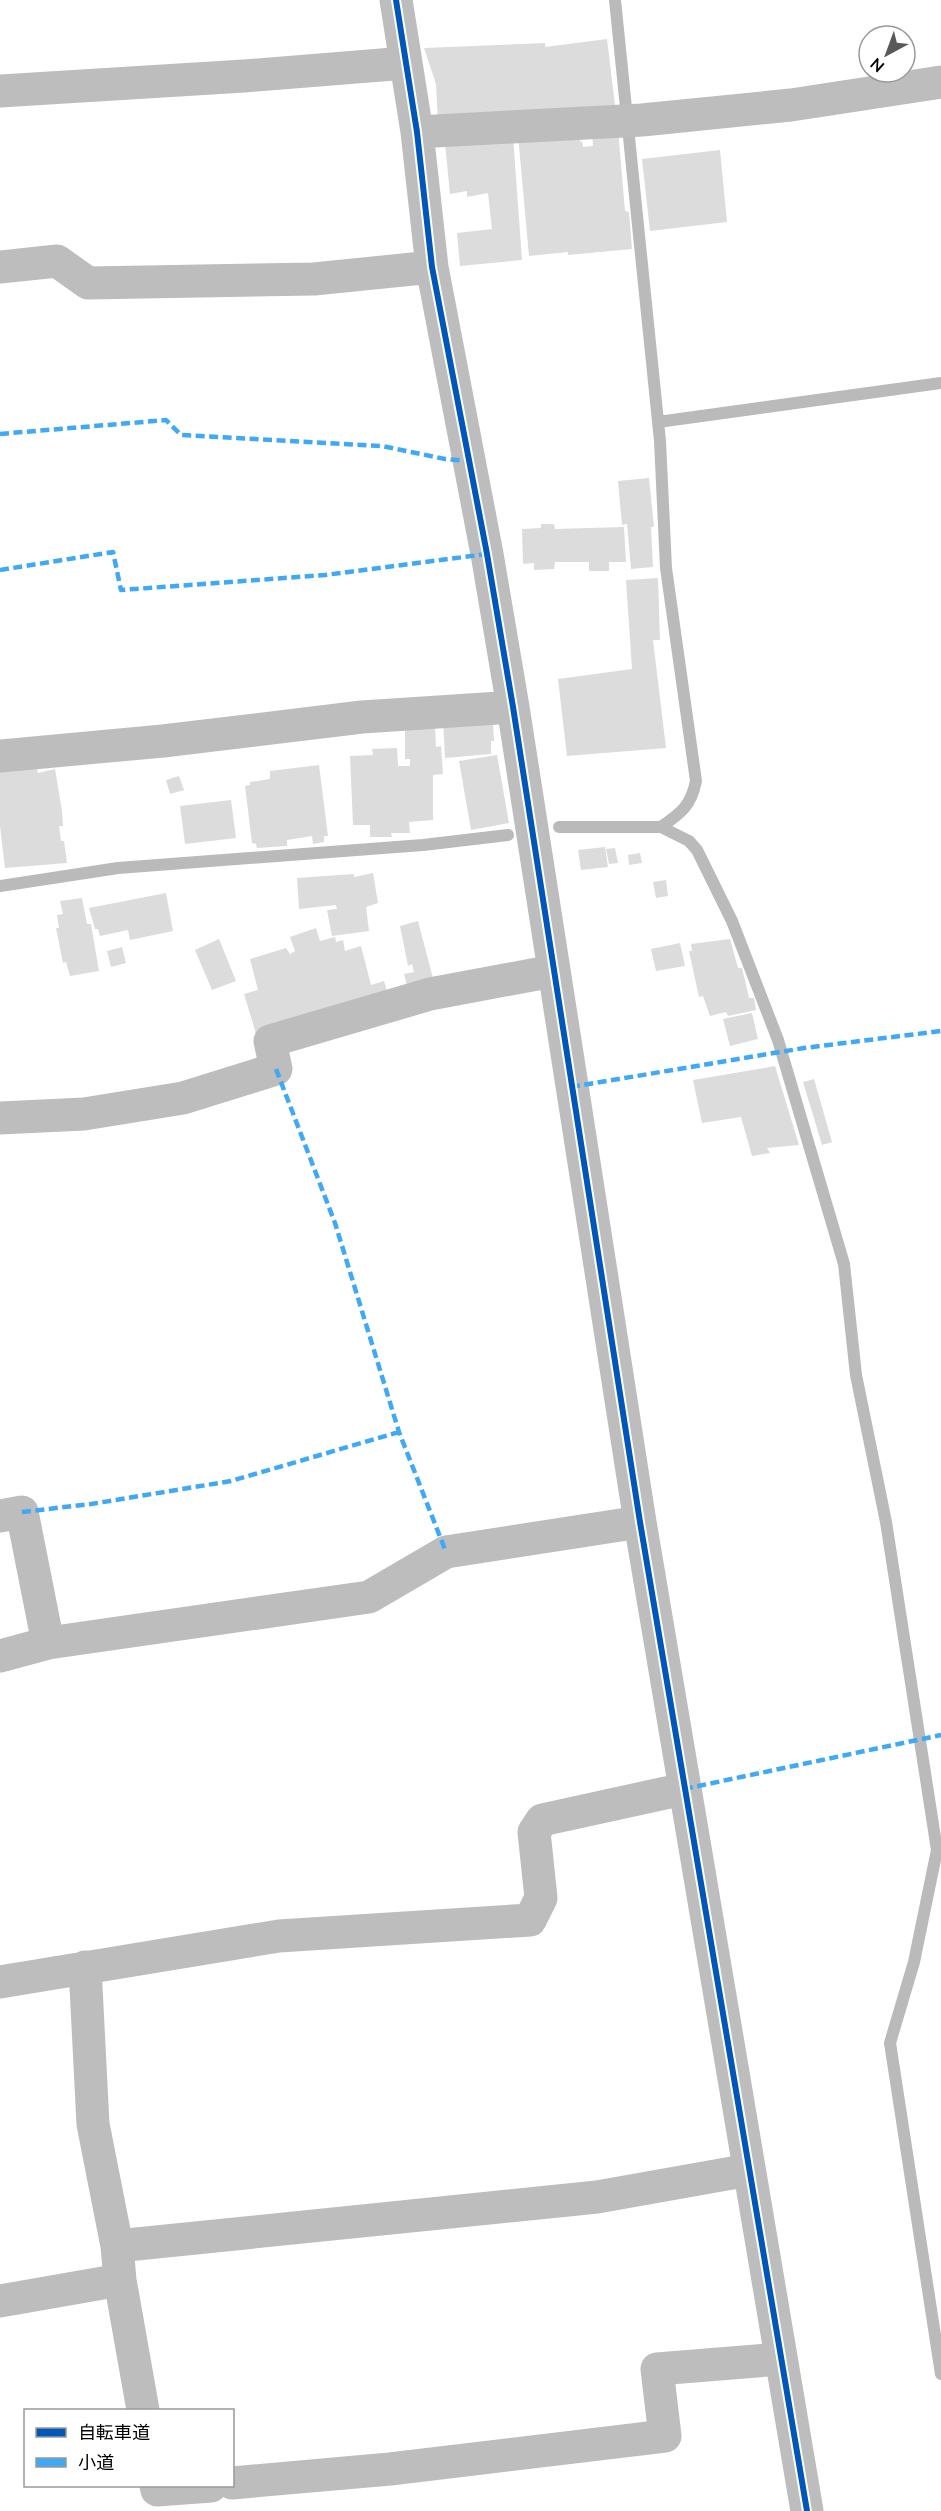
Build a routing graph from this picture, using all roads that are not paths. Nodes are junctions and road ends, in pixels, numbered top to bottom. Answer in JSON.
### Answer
{"nodes":[{"id":1,"x":396,"y":0,"type":"edge"},
{"id":2,"x":406,"y":63,"type":"junction"},
{"id":3,"x":941,"y":82,"type":"edge"},
{"id":4,"x":0,"y":91,"type":"edge"},
{"id":5,"x":417,"y":132,"type":"junction"},
{"id":6,"x":0,"y":267,"type":"edge"},
{"id":7,"x":432,"y":267,"type":"junction"},
{"id":8,"x":513,"y":707,"type":"junction"},
{"id":9,"x":0,"y":756,"type":"edge"},
{"id":10,"x":553,"y":971,"type":"junction"},
{"id":11,"x":0,"y":1118,"type":"edge"},
{"id":12,"x":0,"y":1516,"type":"edge"},
{"id":13,"x":640,"y":1522,"type":"junction"},
{"id":14,"x":48,"y":1643,"type":"junction"},
{"id":15,"x":0,"y":1656,"type":"edge"},
{"id":16,"x":684,"y":1789,"type":"junction"},
{"id":17,"x":85,"y":1967,"type":"junction"},
{"id":18,"x":0,"y":1982,"type":"edge"},
{"id":19,"x":749,"y":2170,"type":"junction"},
{"id":20,"x":117,"y":2246,"type":"junction"},
{"id":21,"x":120,"y":2280,"type":"junction"},
{"id":22,"x":0,"y":2301,"type":"edge"},
{"id":23,"x":780,"y":2359,"type":"junction"},
{"id":24,"x":143,"y":2409,"type":"edge"},
{"id":25,"x":234,"y":2484,"type":"edge"},
{"id":26,"x":156,"y":2487,"type":"edge"},
{"id":27,"x":198,"y":2487,"type":"edge"},
{"id":28,"x":807,"y":2511,"type":"edge"}],
"edges":[{"from":1,"to":2,"type":"street"},
{"from":2,"to":4,"type":"street"},
{"from":2,"to":5,"type":"street"},
{"from":3,"to":5,"type":"street"},
{"from":5,"to":7,"type":"street"},
{"from":6,"to":7,"type":"street"},
{"from":7,"to":8,"type":"street"},
{"from":8,"to":9,"type":"street"},
{"from":8,"to":10,"type":"street"},
{"from":10,"to":11,"type":"street"},
{"from":10,"to":13,"type":"street"},
{"from":12,"to":14,"type":"street"},
{"from":13,"to":14,"type":"street"},
{"from":13,"to":16,"type":"street"},
{"from":14,"to":15,"type":"street"},
{"from":16,"to":17,"type":"street"},
{"from":16,"to":19,"type":"street"},
{"from":17,"to":18,"type":"street"},
{"from":17,"to":20,"type":"street"},
{"from":19,"to":20,"type":"street"},
{"from":19,"to":23,"type":"street"},
{"from":20,"to":21,"type":"street"},
{"from":21,"to":22,"type":"street"},
{"from":21,"to":24,"type":"street"},
{"from":23,"to":25,"type":"street"},
{"from":23,"to":28,"type":"street"},
{"from":26,"to":27,"type":"street"}]}
